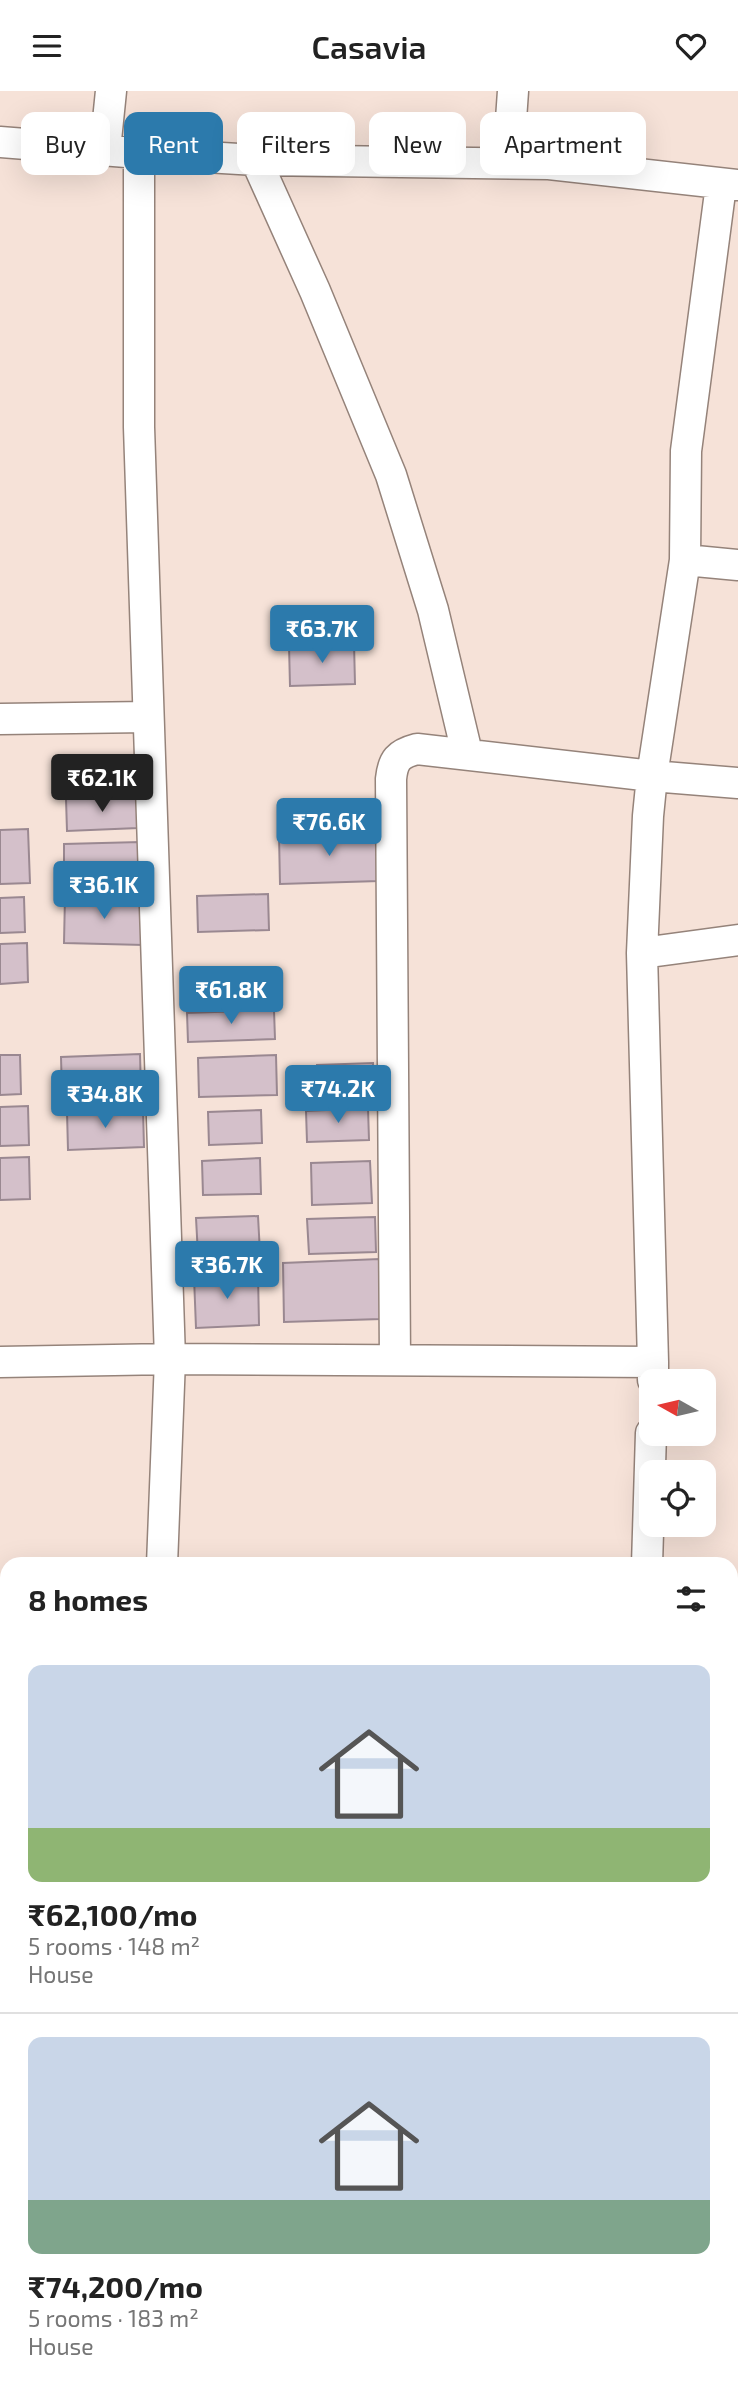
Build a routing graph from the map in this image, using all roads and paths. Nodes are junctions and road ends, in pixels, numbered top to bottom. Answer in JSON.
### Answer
{"nodes":[{"id":1,"x":111,"y":91,"type":"edge"},
{"id":2,"x":513,"y":91,"type":"edge"},
{"id":3,"x":109,"y":112,"type":"edge"},
{"id":4,"x":512,"y":112,"type":"edge"},
{"id":5,"x":0,"y":142,"type":"edge"},
{"id":6,"x":21,"y":144,"type":"edge"},
{"id":7,"x":355,"y":161,"type":"edge"},
{"id":8,"x":480,"y":163,"type":"edge"},
{"id":9,"x":139,"y":175,"type":"edge"},
{"id":10,"x":263,"y":175,"type":"edge"},
{"id":11,"x":643,"y":175,"type":"edge"},
{"id":12,"x":729,"y":185,"type":"edge"},
{"id":13,"x":685,"y":560,"type":"junction"},
{"id":14,"x":738,"y":565,"type":"edge"},
{"id":15,"x":148,"y":717,"type":"junction"},
{"id":16,"x":0,"y":719,"type":"edge"},
{"id":17,"x":467,"y":753,"type":"junction"},
{"id":18,"x":652,"y":776,"type":"junction"},
{"id":19,"x":738,"y":783,"type":"edge"},
{"id":20,"x":738,"y":940,"type":"edge"},
{"id":21,"x":642,"y":953,"type":"junction"},
{"id":22,"x":170,"y":1359,"type":"junction"},
{"id":23,"x":395,"y":1360,"type":"junction"},
{"id":24,"x":0,"y":1361,"type":"edge"},
{"id":25,"x":653,"y":1369,"type":"edge"},
{"id":26,"x":639,"y":1370,"type":"edge"},
{"id":27,"x":651,"y":1446,"type":"edge"},
{"id":28,"x":162,"y":1557,"type":"edge"},
{"id":29,"x":647,"y":1557,"type":"edge"}],
"edges":[{"from":1,"to":3,"type":"street"},
{"from":2,"to":4,"type":"street"},
{"from":5,"to":6,"type":"street"},
{"from":7,"to":8,"type":"street"},
{"from":9,"to":15,"type":"street"},
{"from":10,"to":17,"type":"street"},
{"from":11,"to":12,"type":"street"},
{"from":12,"to":13,"type":"street"},
{"from":13,"to":14,"type":"street"},
{"from":13,"to":18,"type":"street"},
{"from":15,"to":16,"type":"street"},
{"from":15,"to":22,"type":"street"},
{"from":17,"to":18,"type":"street"},
{"from":17,"to":23,"type":"street"},
{"from":18,"to":19,"type":"street"},
{"from":18,"to":21,"type":"street"},
{"from":20,"to":21,"type":"street"},
{"from":21,"to":25,"type":"street"},
{"from":22,"to":23,"type":"street"},
{"from":22,"to":24,"type":"street"},
{"from":22,"to":28,"type":"street"},
{"from":23,"to":26,"type":"street"},
{"from":27,"to":29,"type":"street"}]}
